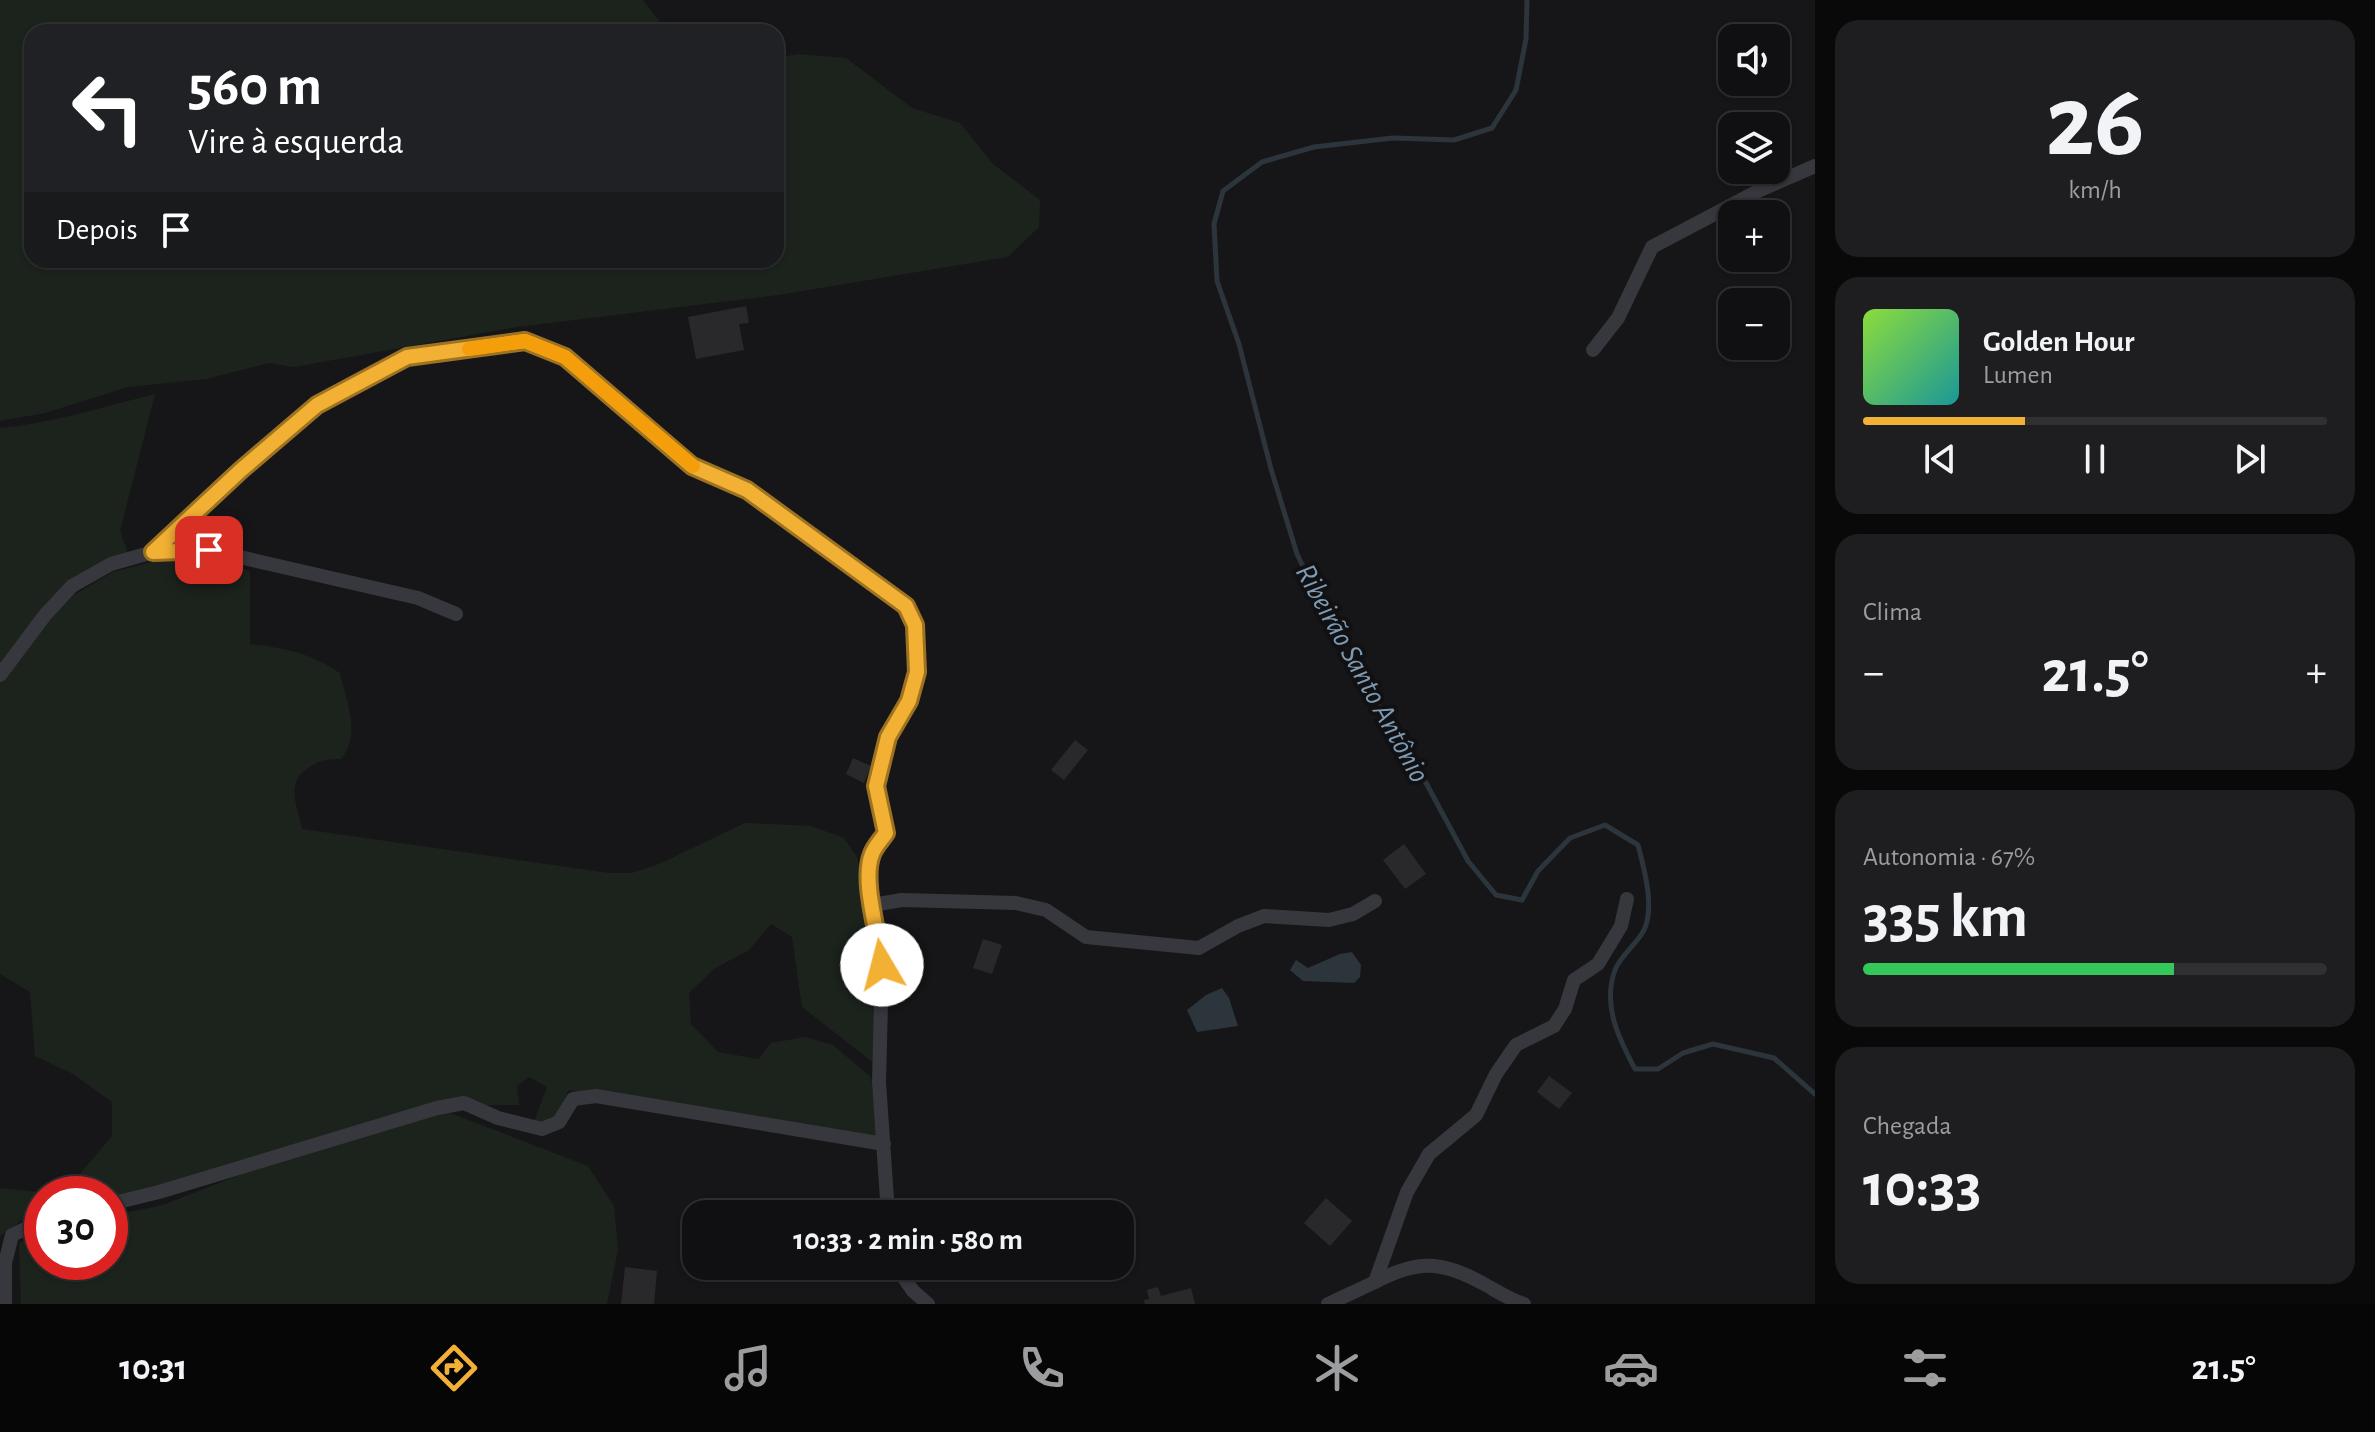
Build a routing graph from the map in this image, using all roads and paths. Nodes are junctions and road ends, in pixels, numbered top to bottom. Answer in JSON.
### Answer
{"nodes":[{"id":1,"x":1815,"y":166,"type":"edge"},
{"id":2,"x":1593,"y":350,"type":"dead end"},
{"id":3,"x":153,"y":552,"type":"junction"},
{"id":4,"x":456,"y":614,"type":"dead end"},
{"id":5,"x":0,"y":675,"type":"edge"},
{"id":6,"x":1627,"y":899,"type":"dead end"},
{"id":7,"x":1375,"y":901,"type":"dead end"},
{"id":8,"x":872,"y":905,"type":"junction"},
{"id":9,"x":884,"y":1144,"type":"junction"},
{"id":10,"x":128,"y":1200,"type":"edge"},
{"id":11,"x":887,"y":1200,"type":"edge"},
{"id":12,"x":24,"y":1229,"type":"edge"},
{"id":13,"x":906,"y":1280,"type":"edge"},
{"id":14,"x":1375,"y":1282,"type":"junction"},
{"id":15,"x":5,"y":1304,"type":"edge"},
{"id":16,"x":928,"y":1304,"type":"edge"},
{"id":17,"x":1328,"y":1304,"type":"edge"},
{"id":18,"x":1524,"y":1304,"type":"edge"}],
"edges":[{"from":1,"to":2,"type":"street"},
{"from":3,"to":4,"type":"street"},
{"from":3,"to":5,"type":"street"},
{"from":3,"to":8,"type":"street"},
{"from":6,"to":14,"type":"street"},
{"from":7,"to":8,"type":"street"},
{"from":8,"to":9,"type":"street"},
{"from":9,"to":10,"type":"street"},
{"from":9,"to":11,"type":"street"},
{"from":12,"to":15,"type":"street"},
{"from":13,"to":16,"type":"street"},
{"from":14,"to":17,"type":"street"},
{"from":14,"to":18,"type":"street"}]}
